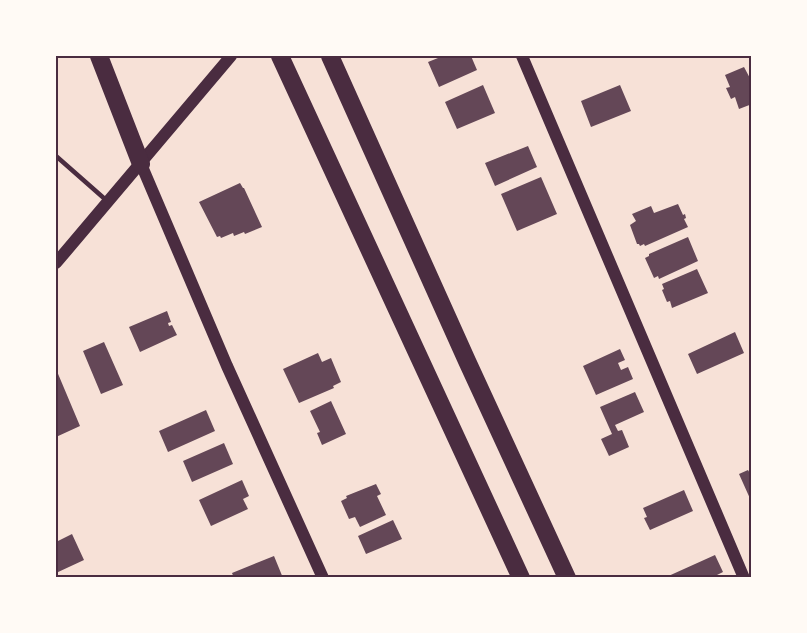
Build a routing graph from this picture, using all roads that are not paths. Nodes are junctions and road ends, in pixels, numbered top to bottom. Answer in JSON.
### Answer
{"nodes":[{"id":1,"x":99,"y":56,"type":"edge"},
{"id":2,"x":231,"y":56,"type":"edge"},
{"id":3,"x":280,"y":56,"type":"edge"},
{"id":4,"x":330,"y":56,"type":"edge"},
{"id":5,"x":522,"y":56,"type":"edge"},
{"id":6,"x":56,"y":156,"type":"edge"},
{"id":7,"x":141,"y":164,"type":"junction"},
{"id":8,"x":108,"y":202,"type":"junction"},
{"id":9,"x":56,"y":263,"type":"edge"},
{"id":10,"x":323,"y":578,"type":"edge"},
{"id":11,"x":520,"y":578,"type":"edge"},
{"id":12,"x":567,"y":578,"type":"edge"},
{"id":13,"x":744,"y":578,"type":"edge"}],
"edges":[{"from":1,"to":7,"type":"highway"},
{"from":2,"to":7,"type":"main road"},
{"from":3,"to":11,"type":"highway"},
{"from":4,"to":12,"type":"highway"},
{"from":5,"to":13,"type":"main road"},
{"from":6,"to":8,"type":"lane"},
{"from":7,"to":8,"type":"main road"},
{"from":7,"to":10,"type":"main road"},
{"from":8,"to":9,"type":"main road"}]}
